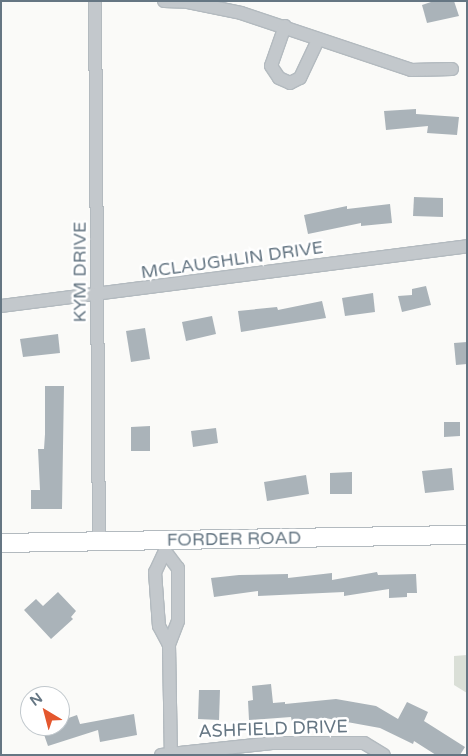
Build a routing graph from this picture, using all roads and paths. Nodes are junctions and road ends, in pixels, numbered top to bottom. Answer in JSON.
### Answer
{"nodes":[{"id":1,"x":95,"y":1,"type":"edge"},
{"id":2,"x":164,"y":1,"type":"edge"},
{"id":3,"x":285,"y":26,"type":"junction"},
{"id":4,"x":318,"y":40,"type":"junction"},
{"id":5,"x":452,"y":69,"type":"dead end"},
{"id":6,"x":467,"y":246,"type":"edge"},
{"id":7,"x":98,"y":296,"type":"junction"},
{"id":8,"x":1,"y":306,"type":"edge"},
{"id":9,"x":467,"y":535,"type":"edge"},
{"id":10,"x":99,"y":542,"type":"junction"},
{"id":11,"x":1,"y":543,"type":"edge"},
{"id":12,"x":165,"y":546,"type":"junction"},
{"id":13,"x":169,"y":645,"type":"junction"},
{"id":14,"x":363,"y":749,"type":"edge"},
{"id":15,"x":168,"y":754,"type":"edge"},
{"id":16,"x":384,"y":755,"type":"edge"}],
"edges":[{"from":1,"to":7,"type":"street","name":"KYM DRIVE"},
{"from":2,"to":3,"type":"street"},
{"from":3,"to":4,"type":"street"},
{"from":3,"to":4,"type":"street"},
{"from":4,"to":5,"type":"street"},
{"from":6,"to":7,"type":"street","name":"MCLAUGHLIN DRIVE"},
{"from":7,"to":8,"type":"street","name":"MCLAUGHLIN DRIVE"},
{"from":7,"to":10,"type":"street","name":"KYM DRIVE"},
{"from":9,"to":12,"type":"main road","name":"FORDER ROAD"},
{"from":10,"to":11,"type":"main road","name":"FORDER ROAD"},
{"from":10,"to":12,"type":"main road","name":"FORDER ROAD"},
{"from":12,"to":13,"type":"street"},
{"from":12,"to":13,"type":"street"},
{"from":13,"to":15,"type":"street"},
{"from":14,"to":15,"type":"street","name":"ASHFIELD DRIVE"},
{"from":14,"to":16,"type":"street","name":"ASHFIELD DRIVE"}]}
